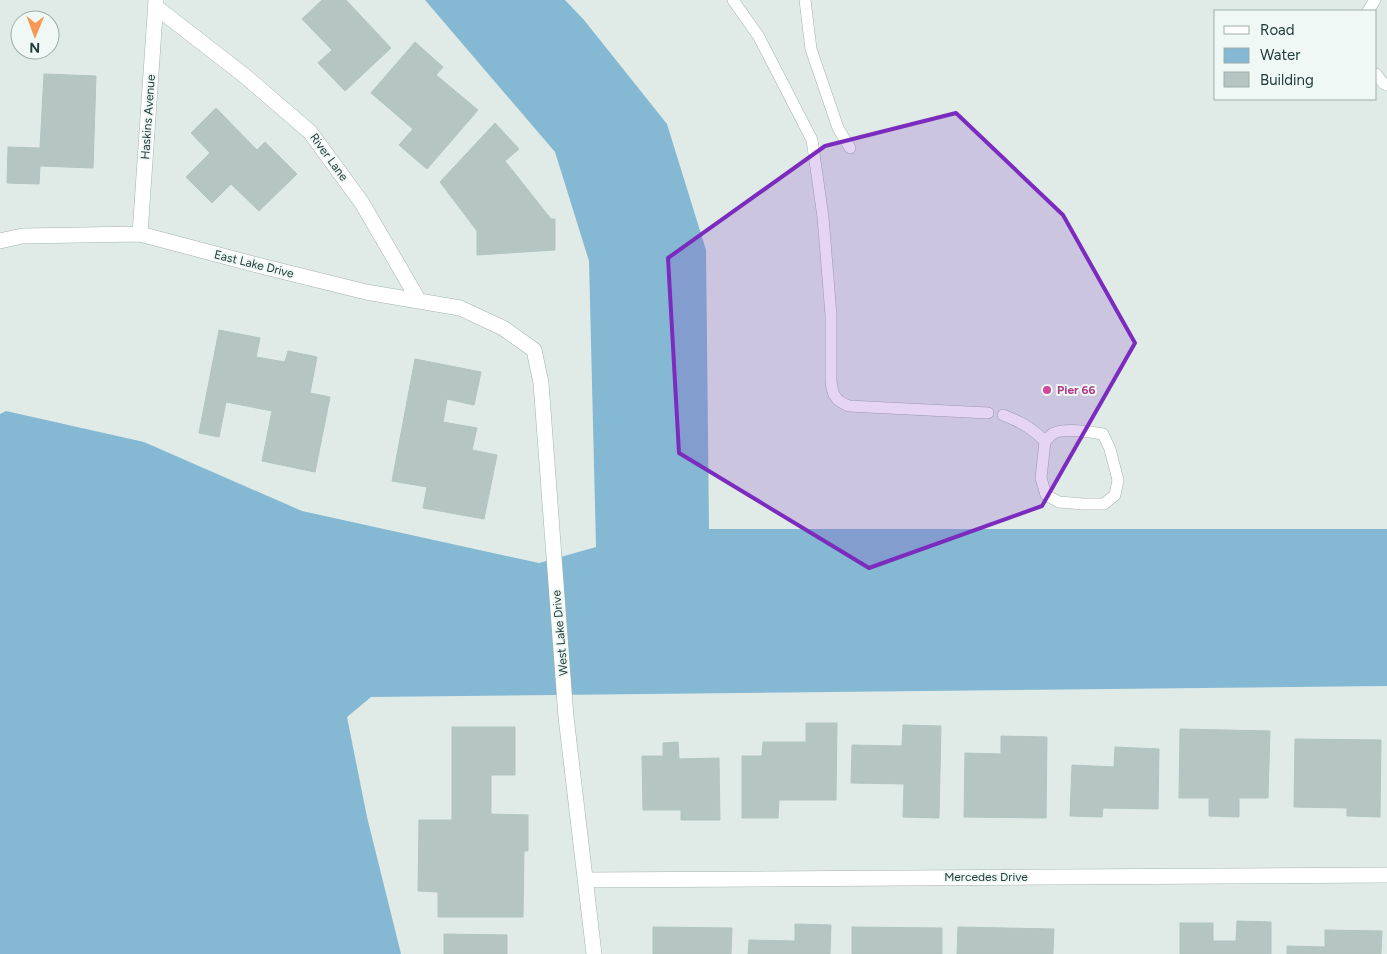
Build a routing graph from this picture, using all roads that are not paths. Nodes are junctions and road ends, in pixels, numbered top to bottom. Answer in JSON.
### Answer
{"nodes":[{"id":1,"x":733,"y":0,"type":"edge"},
{"id":2,"x":805,"y":0,"type":"edge"},
{"id":3,"x":1360,"y":0,"type":"edge"},
{"id":4,"x":1375,"y":0,"type":"edge"},
{"id":5,"x":156,"y":3,"type":"edge"},
{"id":6,"x":1368,"y":10,"type":"edge"},
{"id":7,"x":1377,"y":75,"type":"edge"},
{"id":8,"x":1387,"y":85,"type":"edge"},
{"id":9,"x":850,"y":148,"type":"dead end"},
{"id":10,"x":140,"y":234,"type":"junction"},
{"id":11,"x":0,"y":241,"type":"edge"},
{"id":12,"x":419,"y":301,"type":"junction"},
{"id":13,"x":503,"y":328,"type":"joint"},
{"id":14,"x":988,"y":414,"type":"dead end"},
{"id":15,"x":1003,"y":415,"type":"dead end"},
{"id":16,"x":1046,"y":441,"type":"junction"},
{"id":17,"x":1387,"y":875,"type":"edge"},
{"id":18,"x":585,"y":880,"type":"junction"},
{"id":19,"x":594,"y":954,"type":"edge"}],
"edges":[{"from":1,"to":14,"type":"lane"},
{"from":2,"to":9,"type":"lane"},
{"from":3,"to":6,"type":"lane"},
{"from":4,"to":6,"type":"lane"},
{"from":5,"to":10,"type":"street","name":"Haskins Avenue"},
{"from":5,"to":12,"type":"street","name":"River Lane"},
{"from":7,"to":8,"type":"lane"},
{"from":10,"to":11,"type":"street","name":"East Lake Drive"},
{"from":10,"to":12,"type":"street","name":"East Lake Drive"},
{"from":12,"to":13,"type":"street","name":"East Lake Drive"},
{"from":13,"to":18,"type":"street","name":"West Lake Drive"},
{"from":15,"to":16,"type":"lane"},
{"from":16,"to":16,"type":"lane"},
{"from":17,"to":18,"type":"street","name":"Mercedes Drive"},
{"from":18,"to":19,"type":"street","name":"West Lake Drive"}]}
